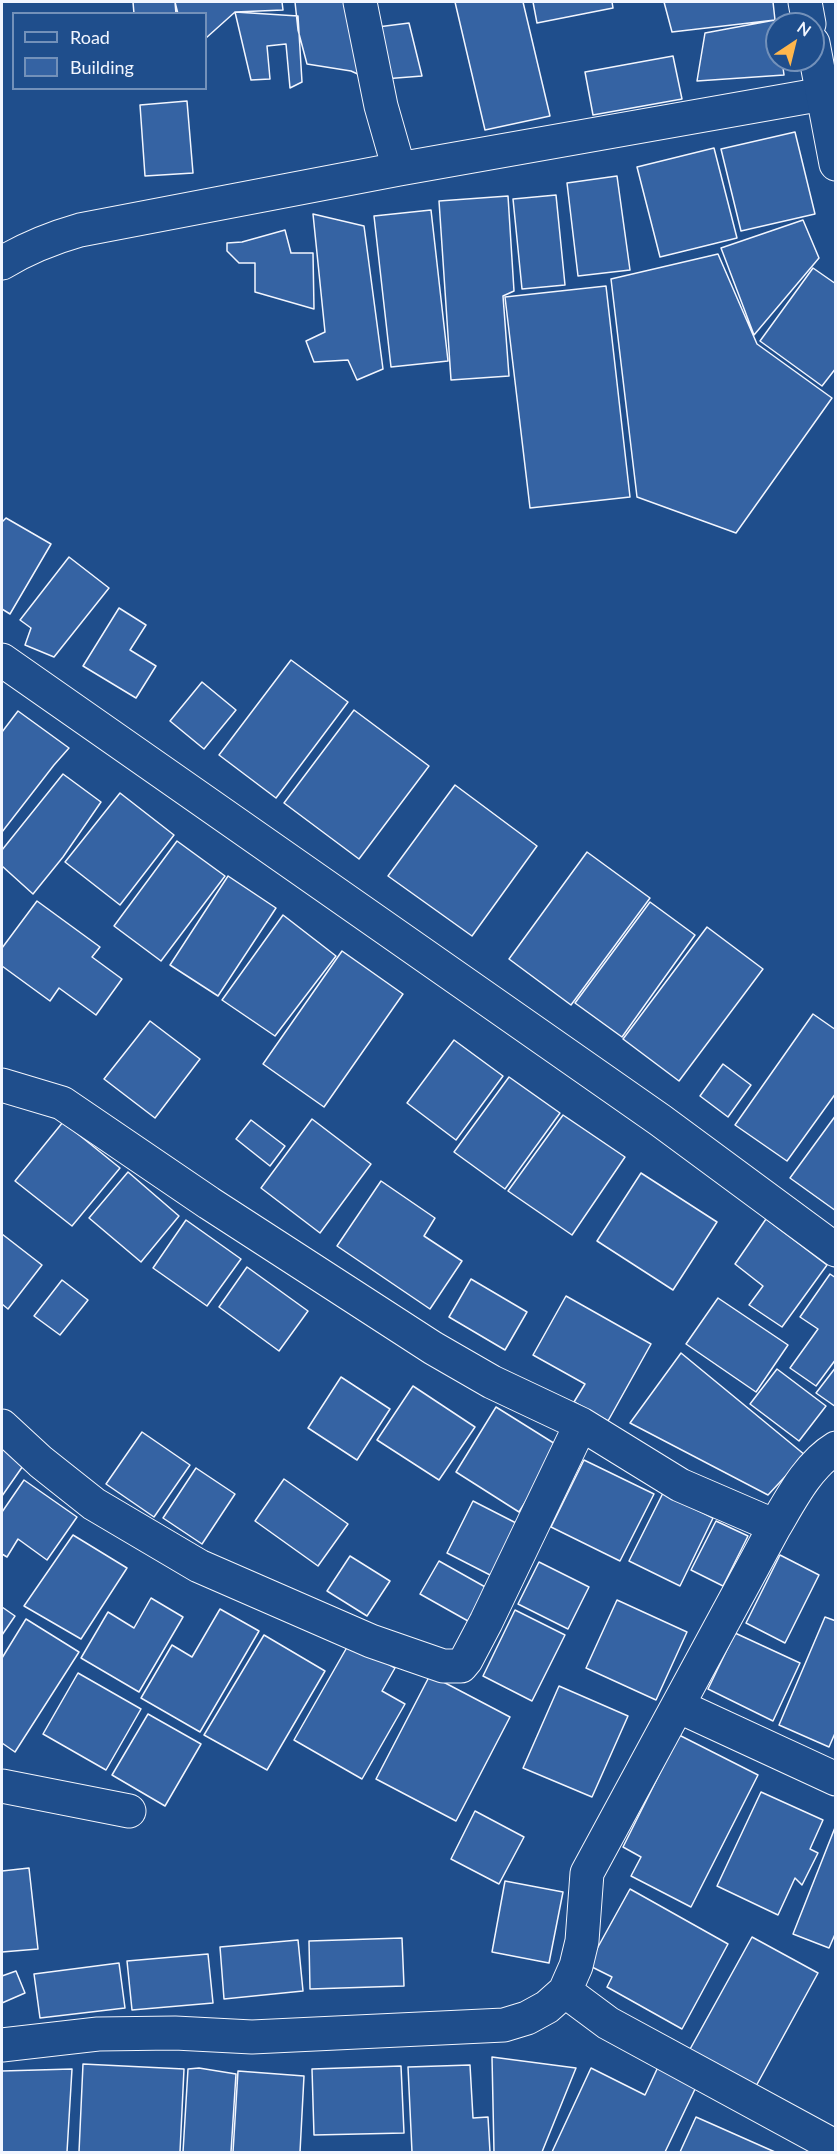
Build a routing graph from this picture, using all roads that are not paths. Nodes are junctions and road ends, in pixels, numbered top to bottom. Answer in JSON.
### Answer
{"nodes":[{"id":1,"x":360,"y":2,"type":"edge"},
{"id":2,"x":819,"y":72,"type":"edge"},
{"id":3,"x":823,"y":94,"type":"junction"},
{"id":4,"x":836,"y":164,"type":"edge"},
{"id":5,"x":399,"y":169,"type":"junction"},
{"id":6,"x":2,"y":263,"type":"edge"},
{"id":7,"x":2,"y":660,"type":"edge"},
{"id":8,"x":2,"y":1085,"type":"edge"},
{"id":9,"x":836,"y":1250,"type":"edge"},
{"id":10,"x":581,"y":1424,"type":"junction"},
{"id":11,"x":2,"y":1426,"type":"edge"},
{"id":12,"x":836,"y":1448,"type":"edge"},
{"id":13,"x":775,"y":1526,"type":"junction"},
{"id":14,"x":678,"y":1706,"type":"junction"},
{"id":15,"x":836,"y":1779,"type":"edge"},
{"id":16,"x":2,"y":1786,"type":"edge"},
{"id":17,"x":129,"y":1811,"type":"dead end"},
{"id":18,"x":565,"y":1991,"type":"junction"},
{"id":19,"x":2,"y":2045,"type":"edge"},
{"id":20,"x":836,"y":2147,"type":"edge"}],
"edges":[{"from":1,"to":5,"type":"street"},
{"from":2,"to":3,"type":"street"},
{"from":3,"to":4,"type":"street"},
{"from":3,"to":5,"type":"street"},
{"from":5,"to":6,"type":"street"},
{"from":7,"to":9,"type":"street"},
{"from":8,"to":10,"type":"street"},
{"from":10,"to":11,"type":"street"},
{"from":10,"to":13,"type":"street"},
{"from":12,"to":13,"type":"street"},
{"from":13,"to":14,"type":"street"},
{"from":14,"to":15,"type":"street"},
{"from":14,"to":18,"type":"street"},
{"from":16,"to":17,"type":"street"},
{"from":18,"to":19,"type":"street"},
{"from":18,"to":20,"type":"street"}]}
